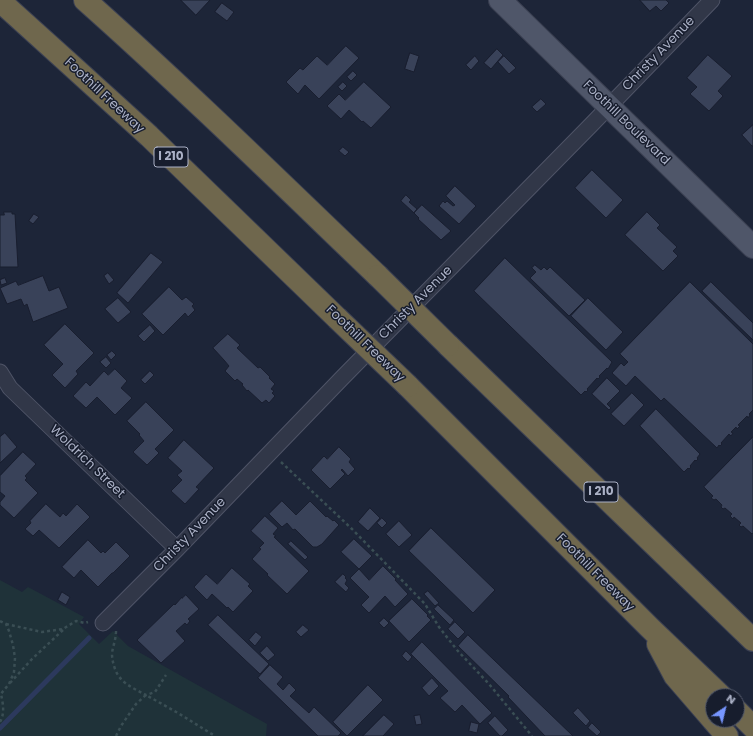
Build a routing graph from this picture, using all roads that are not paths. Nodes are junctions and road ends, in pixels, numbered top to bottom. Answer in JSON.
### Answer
{"nodes":[{"id":1,"x":85,"y":0,"type":"edge"},
{"id":2,"x":500,"y":0,"type":"edge"},
{"id":3,"x":712,"y":0,"type":"edge"},
{"id":4,"x":0,"y":2,"type":"edge"},
{"id":5,"x":608,"y":106,"type":"junction"},
{"id":6,"x":753,"y":247,"type":"edge"},
{"id":7,"x":0,"y":372,"type":"edge"},
{"id":8,"x":568,"y":461,"type":"junction"},
{"id":9,"x":177,"y":548,"type":"junction"},
{"id":10,"x":106,"y":620,"type":"road end"},
{"id":11,"x":753,"y":620,"type":"edge"},
{"id":12,"x":650,"y":628,"type":"junction"},
{"id":13,"x":753,"y":640,"type":"edge"},
{"id":14,"x":713,"y":688,"type":"edge"},
{"id":15,"x":705,"y":711,"type":"edge"},
{"id":16,"x":745,"y":718,"type":"edge"},
{"id":17,"x":753,"y":726,"type":"edge"},
{"id":18,"x":720,"y":728,"type":"edge"},
{"id":19,"x":727,"y":736,"type":"edge"}],
"edges":[{"from":1,"to":8,"type":"highway","number":"I 210","bridge":true},
{"from":2,"to":5,"type":"main road","name":"Foothill Boulevard"},
{"from":3,"to":5,"type":"street","name":"Christy Avenue"},
{"from":4,"to":12,"type":"highway","name":"Foothill Freeway","number":"I 210","bridge":true},
{"from":5,"to":6,"type":"main road","name":"Foothill Boulevard"},
{"from":5,"to":9,"type":"street","name":"Christy Avenue"},
{"from":7,"to":9,"type":"street","name":"Woldrich Street"},
{"from":8,"to":11,"type":"highway"},
{"from":8,"to":13,"type":"highway","number":"I 210"},
{"from":9,"to":10,"type":"street","name":"Christy Avenue"},
{"from":12,"to":14,"type":"highway","name":"Foothill Freeway","number":"I 210"},
{"from":12,"to":15,"type":"highway"},
{"from":16,"to":17,"type":"highway"},
{"from":18,"to":19,"type":"highway"}]}
